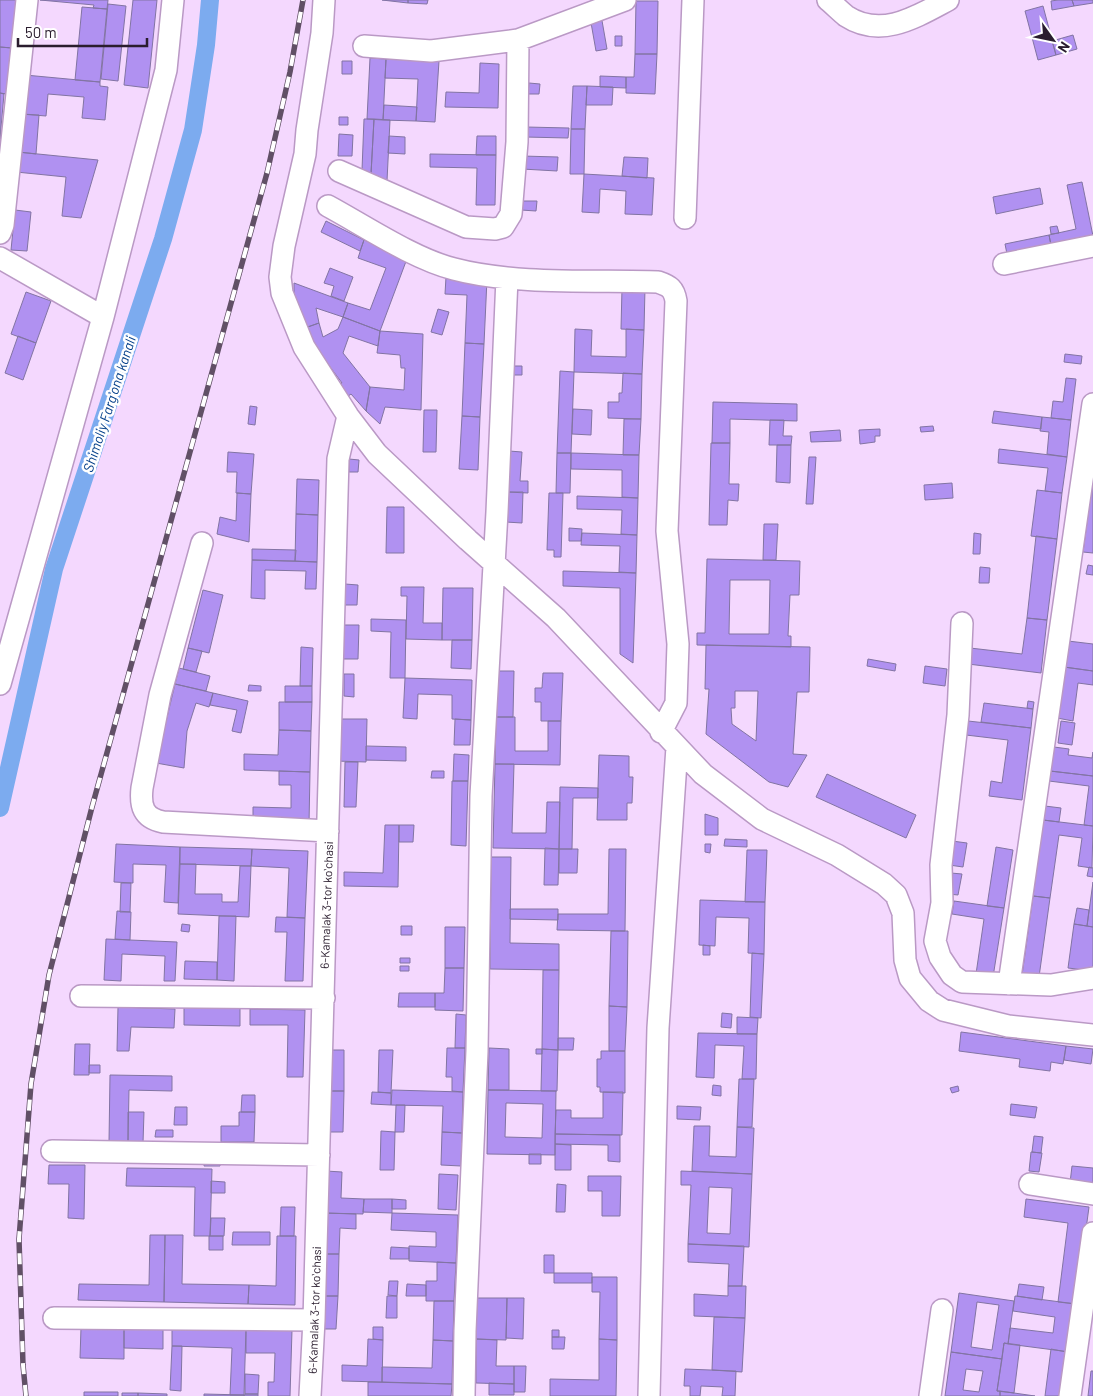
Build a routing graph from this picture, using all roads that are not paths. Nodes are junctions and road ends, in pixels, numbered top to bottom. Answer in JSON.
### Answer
{"nodes":[{"id":1,"x":27,"y":0,"type":"edge"},
{"id":2,"x":173,"y":0,"type":"edge"},
{"id":3,"x":324,"y":0,"type":"edge"},
{"id":4,"x":625,"y":0,"type":"edge"},
{"id":5,"x":693,"y":0,"type":"edge"},
{"id":6,"x":828,"y":0,"type":"edge"},
{"id":7,"x":948,"y":0,"type":"edge"},
{"id":8,"x":518,"y":40,"type":"junction"},
{"id":9,"x":364,"y":46,"type":"dead end"},
{"id":10,"x":339,"y":171,"type":"dead end"},
{"id":11,"x":328,"y":206,"type":"dead end"},
{"id":12,"x":686,"y":218,"type":"dead end"},
{"id":13,"x":0,"y":234,"type":"edge"},
{"id":14,"x":1093,"y":246,"type":"edge"},
{"id":15,"x":0,"y":258,"type":"edge"},
{"id":16,"x":1004,"y":264,"type":"dead end"},
{"id":17,"x":507,"y":278,"type":"junction"},
{"id":18,"x":103,"y":317,"type":"junction"},
{"id":19,"x":1093,"y":404,"type":"edge"},
{"id":20,"x":348,"y":416,"type":"junction"},
{"id":21,"x":202,"y":543,"type":"dead end"},
{"id":22,"x":493,"y":562,"type":"junction"},
{"id":23,"x":962,"y":623,"type":"dead end"},
{"id":24,"x":0,"y":684,"type":"edge"},
{"id":25,"x":661,"y":732,"type":"junction"},
{"id":26,"x":676,"y":747,"type":"junction"},
{"id":27,"x":328,"y":831,"type":"junction"},
{"id":28,"x":1093,"y":978,"type":"edge"},
{"id":29,"x":1009,"y":984,"type":"junction"},
{"id":30,"x":80,"y":996,"type":"dead end"},
{"id":31,"x":324,"y":998,"type":"junction"},
{"id":32,"x":1093,"y":1035,"type":"edge"},
{"id":33,"x":52,"y":1151,"type":"dead end"},
{"id":34,"x":319,"y":1155,"type":"junction"},
{"id":35,"x":1030,"y":1184,"type":"dead end"},
{"id":36,"x":1093,"y":1194,"type":"edge"},
{"id":37,"x":1093,"y":1233,"type":"edge"},
{"id":38,"x":942,"y":1310,"type":"dead end"},
{"id":39,"x":54,"y":1318,"type":"dead end"},
{"id":40,"x":314,"y":1320,"type":"junction"},
{"id":41,"x":310,"y":1396,"type":"edge"},
{"id":42,"x":464,"y":1396,"type":"edge"},
{"id":43,"x":649,"y":1396,"type":"edge"},
{"id":44,"x":930,"y":1396,"type":"edge"},
{"id":45,"x":1070,"y":1396,"type":"edge"}],
"edges":[{"from":1,"to":13,"type":"street"},
{"from":2,"to":18,"type":"street"},
{"from":3,"to":20,"type":"street"},
{"from":4,"to":8,"type":"street"},
{"from":5,"to":12,"type":"street"},
{"from":6,"to":7,"type":"street"},
{"from":8,"to":9,"type":"street"},
{"from":8,"to":10,"type":"street"},
{"from":11,"to":17,"type":"street"},
{"from":14,"to":16,"type":"street"},
{"from":15,"to":18,"type":"street"},
{"from":17,"to":22,"type":"street"},
{"from":17,"to":25,"type":"street"},
{"from":18,"to":24,"type":"street"},
{"from":19,"to":29,"type":"street"},
{"from":20,"to":22,"type":"street"},
{"from":20,"to":27,"type":"street","name":"6-Kamalak 3-tor koʻchasi"},
{"from":21,"to":27,"type":"street"},
{"from":22,"to":25,"type":"street"},
{"from":22,"to":42,"type":"street"},
{"from":23,"to":29,"type":"street"},
{"from":25,"to":26,"type":"street"},
{"from":26,"to":32,"type":"street"},
{"from":26,"to":43,"type":"street"},
{"from":27,"to":31,"type":"street","name":"6-Kamalak 3-tor koʻchasi"},
{"from":28,"to":29,"type":"street"},
{"from":30,"to":31,"type":"street"},
{"from":31,"to":34,"type":"street","name":"6-Kamalak 3-tor koʻchasi"},
{"from":33,"to":34,"type":"street"},
{"from":34,"to":40,"type":"street","name":"6-Kamalak 3-tor koʻchasi"},
{"from":35,"to":36,"type":"street"},
{"from":37,"to":45,"type":"street"},
{"from":38,"to":44,"type":"street"},
{"from":39,"to":40,"type":"street"},
{"from":40,"to":41,"type":"street","name":"6-Kamalak 3-tor koʻchasi"}]}
